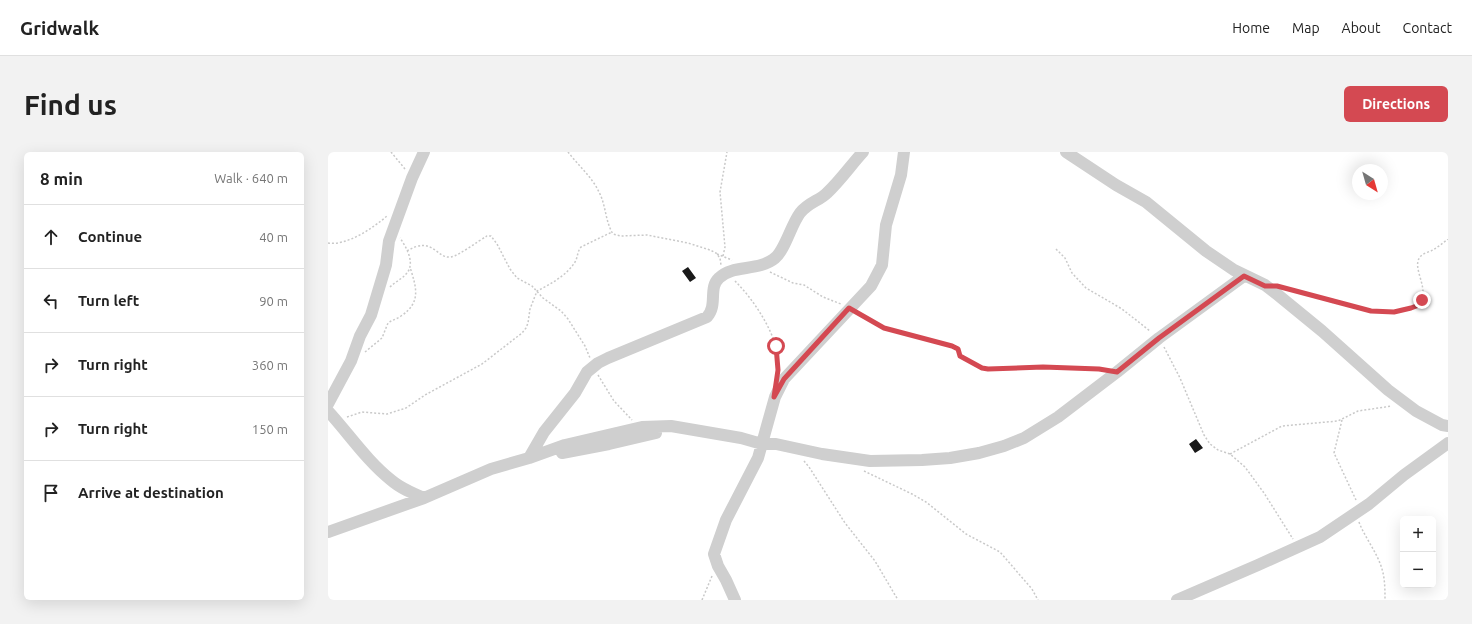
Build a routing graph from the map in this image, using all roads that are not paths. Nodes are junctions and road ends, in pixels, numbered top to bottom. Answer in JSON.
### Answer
{"nodes":[{"id":1,"x":424,"y":152,"type":"edge"},
{"id":2,"x":863,"y":152,"type":"edge"},
{"id":3,"x":904,"y":152,"type":"edge"},
{"id":4,"x":1066,"y":152,"type":"edge"},
{"id":5,"x":1244,"y":276,"type":"junction"},
{"id":6,"x":328,"y":404,"type":"edge"},
{"id":7,"x":332,"y":415,"type":"edge"},
{"id":8,"x":1448,"y":426,"type":"edge"},
{"id":9,"x":686,"y":429,"type":"junction"},
{"id":10,"x":762,"y":444,"type":"junction"},
{"id":11,"x":1447,"y":447,"type":"edge"},
{"id":12,"x":530,"y":458,"type":"junction"},
{"id":13,"x":424,"y":498,"type":"junction"},
{"id":14,"x":328,"y":532,"type":"edge"},
{"id":15,"x":735,"y":600,"type":"edge"},
{"id":16,"x":1176,"y":600,"type":"edge"}],
"edges":[{"from":1,"to":6,"type":"street"},
{"from":2,"to":12,"type":"street"},
{"from":3,"to":10,"type":"street"},
{"from":4,"to":5,"type":"street"},
{"from":5,"to":8,"type":"street"},
{"from":5,"to":10,"type":"street"},
{"from":7,"to":13,"type":"street"},
{"from":9,"to":10,"type":"street"},
{"from":9,"to":12,"type":"street"},
{"from":9,"to":12,"type":"street"},
{"from":10,"to":15,"type":"street"},
{"from":11,"to":16,"type":"street"},
{"from":12,"to":13,"type":"street"},
{"from":13,"to":14,"type":"street"}]}
